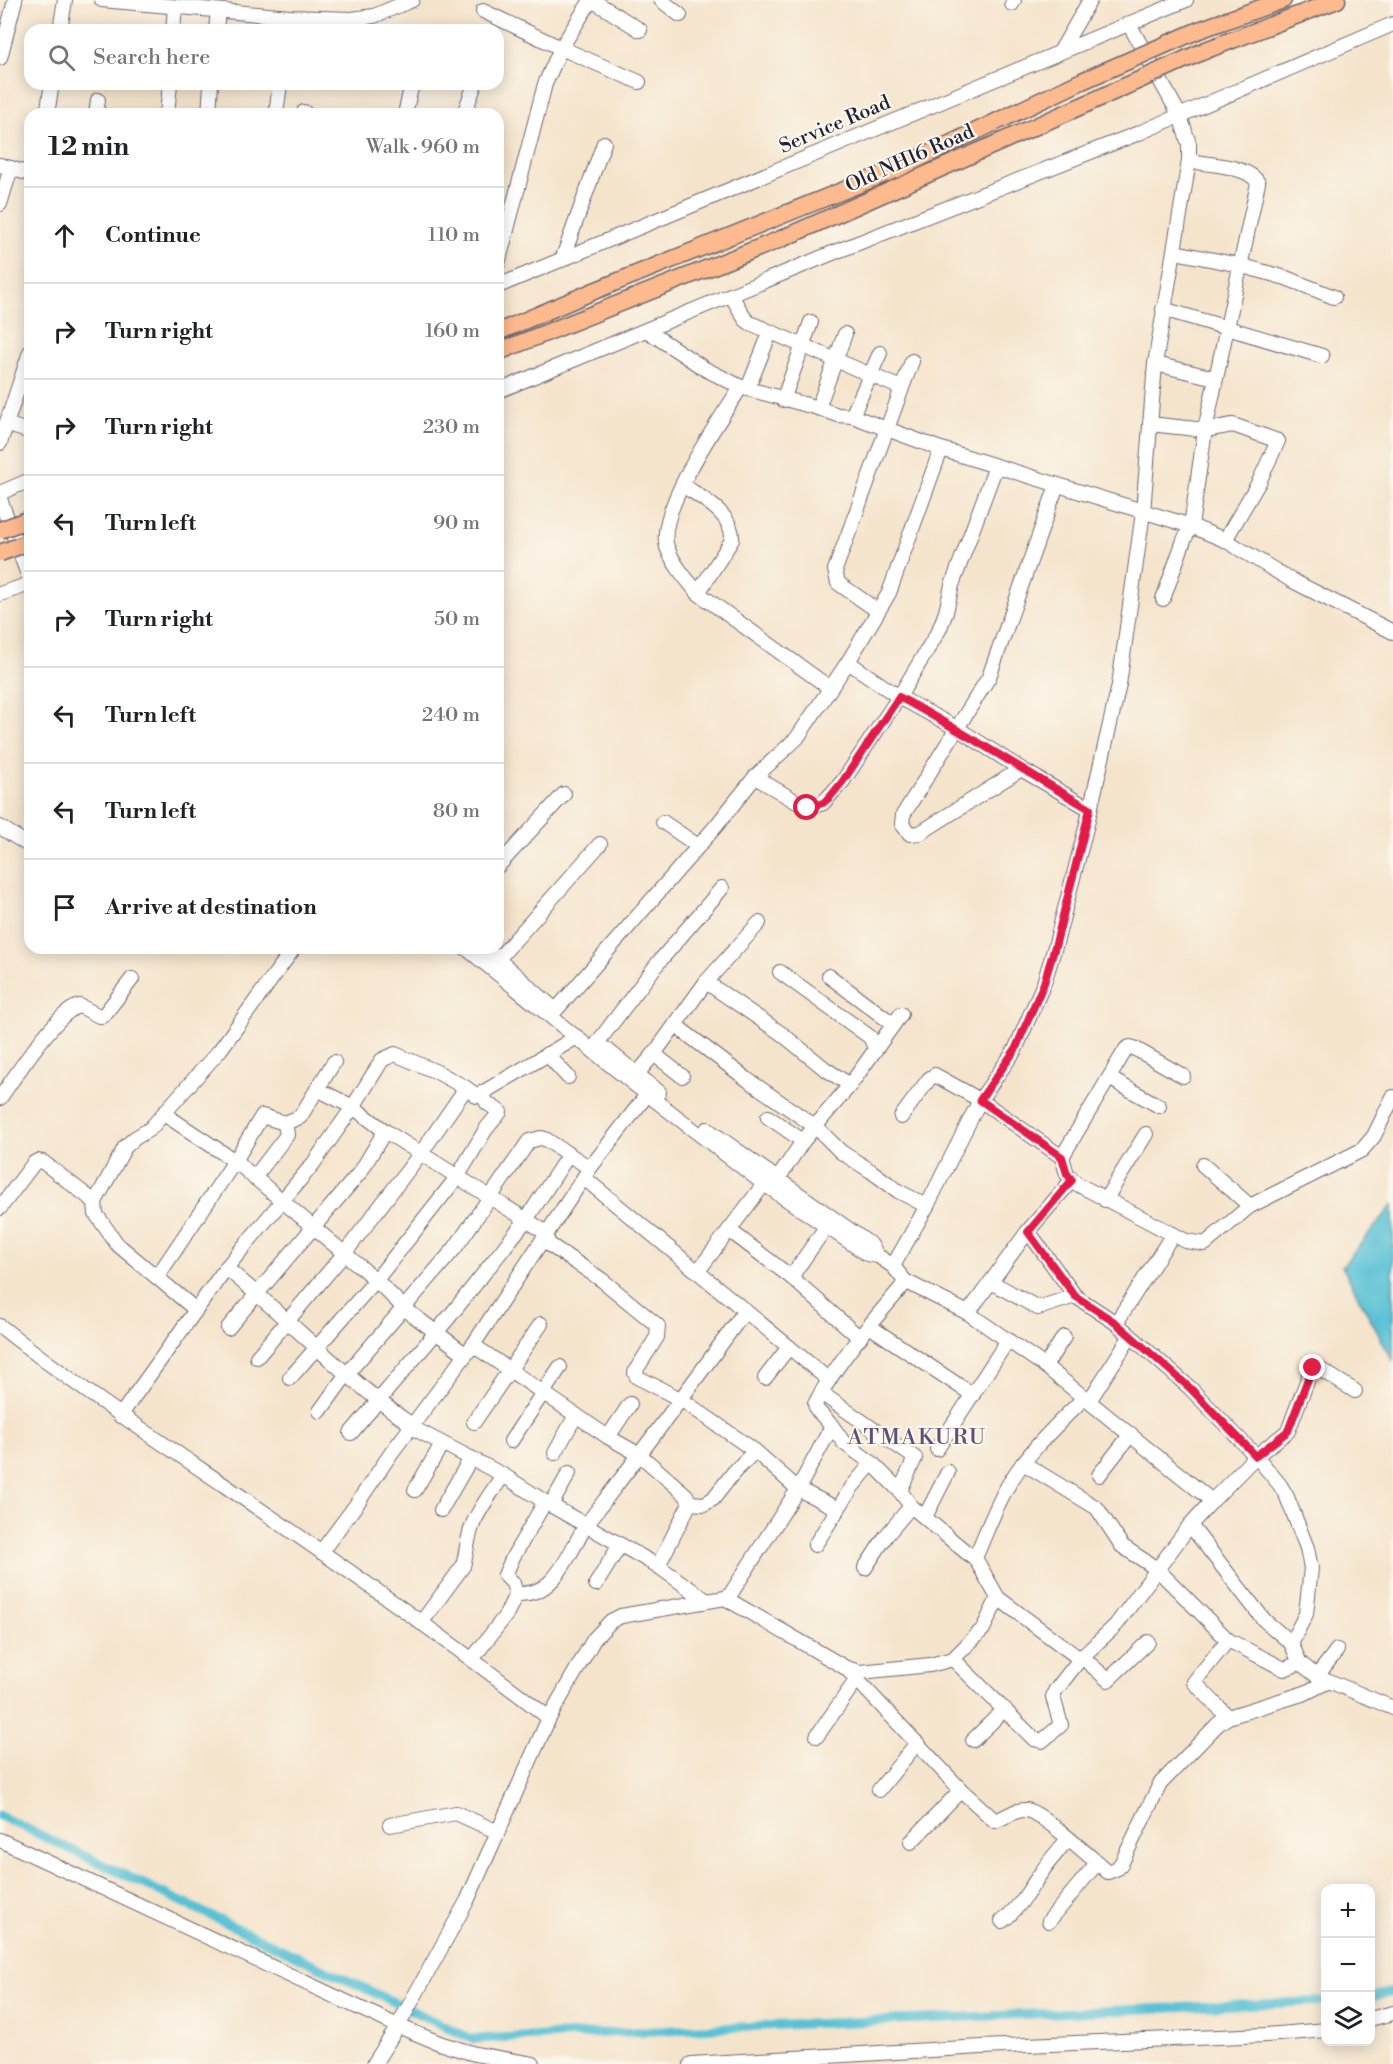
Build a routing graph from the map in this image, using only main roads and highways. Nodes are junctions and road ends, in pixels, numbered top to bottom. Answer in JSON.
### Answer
{"nodes":[{"id":1,"x":1283,"y":0,"type":"edge"},
{"id":2,"x":1337,"y":0,"type":"edge"},
{"id":3,"x":504,"y":329,"type":"edge"},
{"id":4,"x":504,"y":350,"type":"edge"},
{"id":5,"x":24,"y":521,"type":"edge"},
{"id":6,"x":0,"y":530,"type":"edge"},
{"id":7,"x":24,"y":544,"type":"edge"},
{"id":8,"x":0,"y":553,"type":"edge"}],
"edges":[{"from":1,"to":3,"type":"main road","name":"Old NH16 Road","bridge":true},
{"from":2,"to":4,"type":"main road","name":"Old NH16 Road","bridge":true},
{"from":5,"to":6,"type":"main road","bridge":true},
{"from":7,"to":8,"type":"main road","bridge":true}]}
